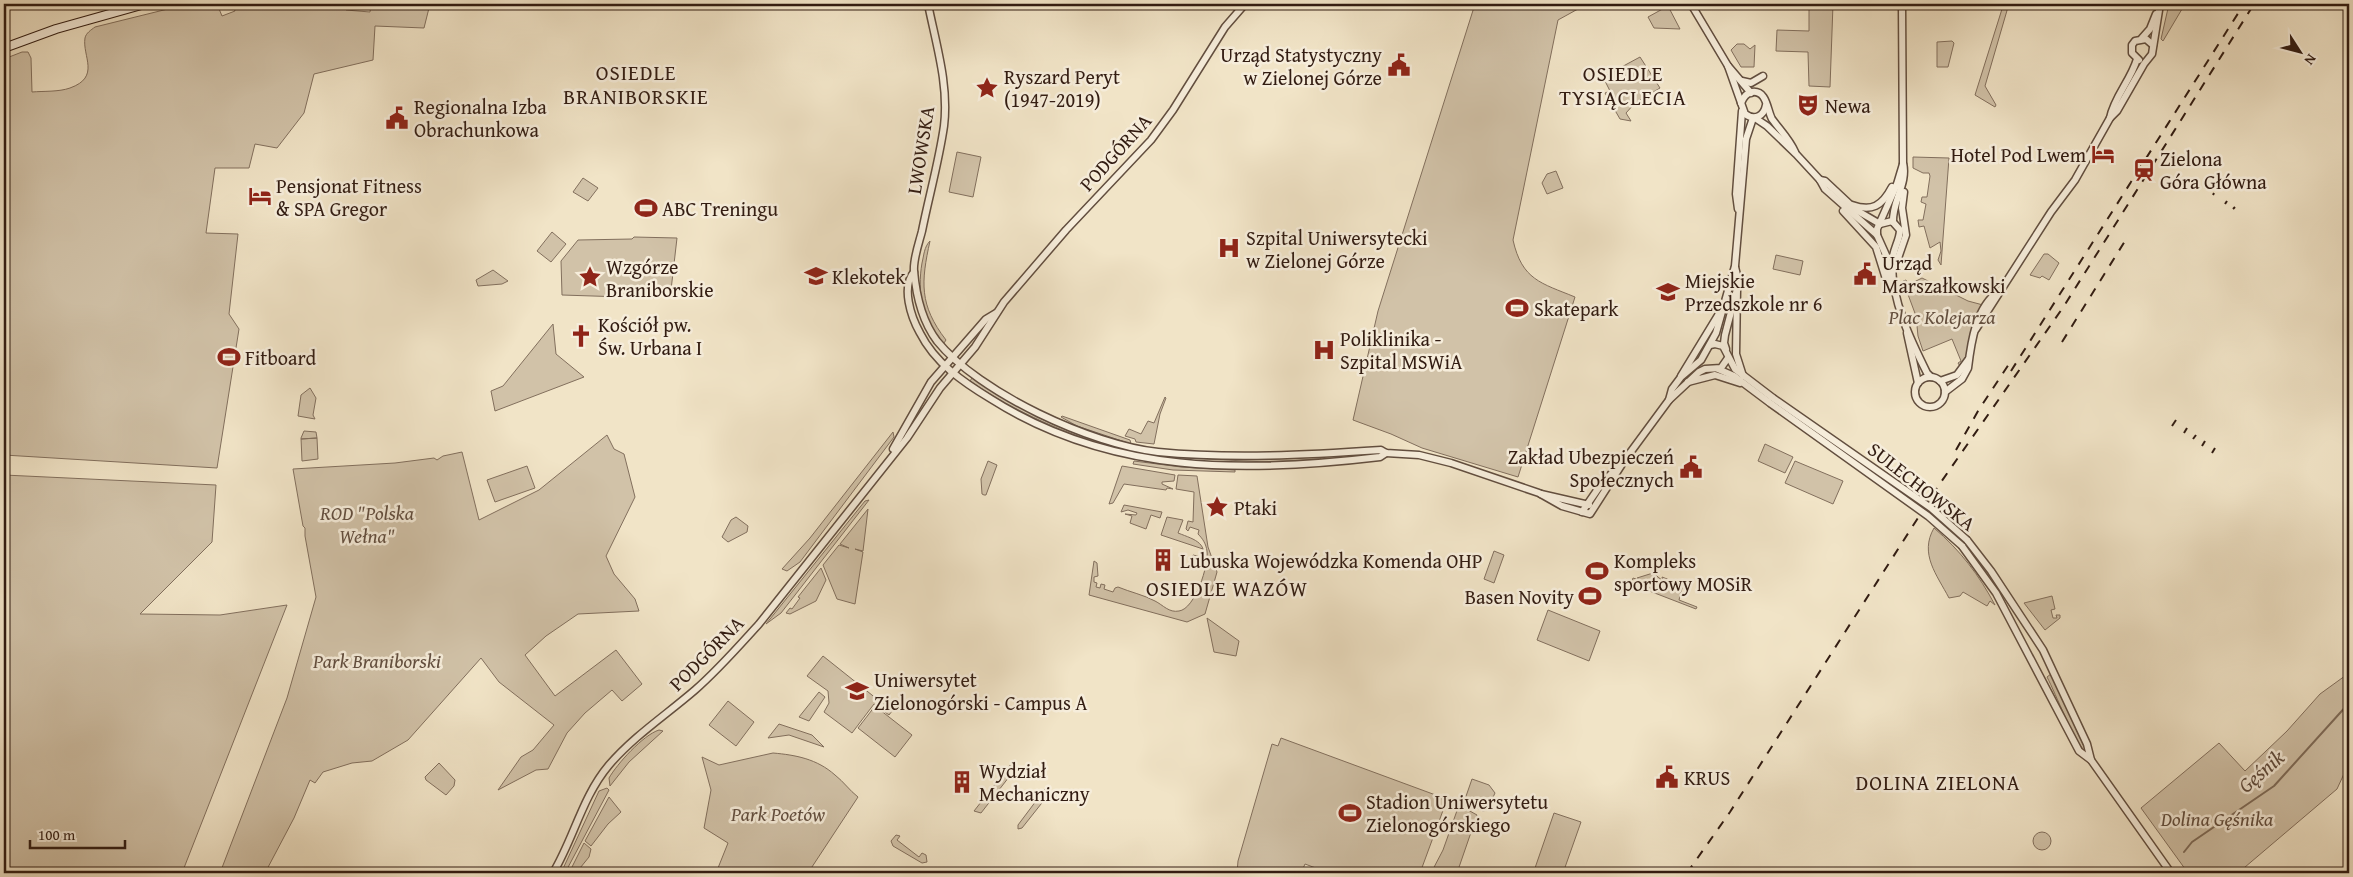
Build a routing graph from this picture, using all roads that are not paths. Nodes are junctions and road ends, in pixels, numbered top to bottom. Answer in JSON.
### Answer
{"nodes":[{"id":1,"x":145,"y":4,"type":"edge"},
{"id":2,"x":928,"y":4,"type":"edge"},
{"id":3,"x":1245,"y":4,"type":"edge"},
{"id":4,"x":1691,"y":4,"type":"edge"},
{"id":5,"x":1902,"y":4,"type":"edge"},
{"id":6,"x":2160,"y":4,"type":"edge"},
{"id":7,"x":2142,"y":38,"type":"junction"},
{"id":8,"x":2153,"y":45,"type":"junction"},
{"id":9,"x":4,"y":48,"type":"edge"},
{"id":10,"x":2137,"y":59,"type":"junction"},
{"id":11,"x":2147,"y":59,"type":"junction"},
{"id":12,"x":1728,"y":66,"type":"junction"},
{"id":13,"x":1763,"y":76,"type":"dead end"},
{"id":14,"x":1741,"y":81,"type":"junction"},
{"id":15,"x":1751,"y":93,"type":"junction"},
{"id":16,"x":1741,"y":103,"type":"junction"},
{"id":17,"x":1766,"y":105,"type":"junction"},
{"id":18,"x":1742,"y":111,"type":"junction"},
{"id":19,"x":1754,"y":118,"type":"junction"},
{"id":20,"x":2110,"y":118,"type":"junction"},
{"id":21,"x":1796,"y":154,"type":"junction"},
{"id":22,"x":1903,"y":163,"type":"junction"},
{"id":23,"x":1899,"y":177,"type":"junction"},
{"id":24,"x":1820,"y":180,"type":"junction"},
{"id":25,"x":1903,"y":186,"type":"junction"},
{"id":26,"x":1838,"y":201,"type":"junction"},
{"id":27,"x":1848,"y":204,"type":"junction"},
{"id":28,"x":1739,"y":216,"type":"junction"},
{"id":29,"x":1894,"y":222,"type":"junction"},
{"id":30,"x":1880,"y":224,"type":"junction"},
{"id":31,"x":1879,"y":238,"type":"junction"},
{"id":32,"x":1897,"y":240,"type":"junction"},
{"id":33,"x":1735,"y":266,"type":"junction"},
{"id":34,"x":914,"y":272,"type":"junction"},
{"id":35,"x":1891,"y":281,"type":"junction"},
{"id":36,"x":1737,"y":288,"type":"junction"},
{"id":37,"x":1724,"y":307,"type":"junction"},
{"id":38,"x":996,"y":312,"type":"junction"},
{"id":39,"x":1906,"y":329,"type":"junction"},
{"id":40,"x":1710,"y":345,"type":"junction"},
{"id":41,"x":1728,"y":354,"type":"junction"},
{"id":42,"x":1703,"y":356,"type":"junction"},
{"id":43,"x":953,"y":357,"type":"junction"},
{"id":44,"x":1969,"y":359,"type":"junction"},
{"id":45,"x":962,"y":364,"type":"junction"},
{"id":46,"x":944,"y":366,"type":"junction"},
{"id":47,"x":1714,"y":369,"type":"junction"},
{"id":48,"x":952,"y":372,"type":"junction"},
{"id":49,"x":1681,"y":377,"type":"junction"},
{"id":50,"x":1931,"y":377,"type":"junction"},
{"id":51,"x":1742,"y":380,"type":"junction"},
{"id":52,"x":1940,"y":381,"type":"junction"},
{"id":53,"x":1688,"y":382,"type":"junction"},
{"id":54,"x":1918,"y":383,"type":"junction"},
{"id":55,"x":1945,"y":392,"type":"junction"},
{"id":56,"x":1007,"y":396,"type":"junction"},
{"id":57,"x":990,"y":399,"type":"junction"},
{"id":58,"x":1669,"y":400,"type":"junction"},
{"id":59,"x":1130,"y":447,"type":"junction"},
{"id":60,"x":1386,"y":453,"type":"junction"},
{"id":61,"x":1120,"y":454,"type":"junction"},
{"id":62,"x":889,"y":457,"type":"junction"},
{"id":63,"x":1624,"y":461,"type":"junction"},
{"id":64,"x":1541,"y":494,"type":"junction"},
{"id":65,"x":1588,"y":504,"type":"junction"},
{"id":66,"x":1595,"y":507,"type":"junction"},
{"id":67,"x":1582,"y":512,"type":"junction"},
{"id":68,"x":1964,"y":543,"type":"junction"},
{"id":69,"x":2091,"y":760,"type":"junction"},
{"id":70,"x":553,"y":873,"type":"edge"},
{"id":71,"x":2171,"y":873,"type":"edge"}],
"edges":[{"from":1,"to":9,"type":"main road"},
{"from":2,"to":34,"type":"street","name":"LWOWSKA"},
{"from":3,"to":38,"type":"street","name":"PODGÓRNA"},
{"from":4,"to":12,"type":"street"},
{"from":5,"to":22,"type":"street"},
{"from":6,"to":7,"type":"street"},
{"from":6,"to":8,"type":"street"},
{"from":7,"to":8,"type":"street"},
{"from":7,"to":10,"type":"street"},
{"from":8,"to":11,"type":"street"},
{"from":10,"to":11,"type":"street"},
{"from":10,"to":20,"type":"street"},
{"from":11,"to":20,"type":"street"},
{"from":12,"to":14,"type":"street"},
{"from":12,"to":16,"type":"street"},
{"from":13,"to":14,"type":"street"},
{"from":14,"to":15,"type":"street"},
{"from":15,"to":16,"type":"street"},
{"from":15,"to":17,"type":"street"},
{"from":16,"to":18,"type":"street"},
{"from":17,"to":19,"type":"street"},
{"from":17,"to":21,"type":"street"},
{"from":18,"to":19,"type":"street"},
{"from":18,"to":28,"type":"street"},
{"from":19,"to":21,"type":"street"},
{"from":19,"to":28,"type":"street"},
{"from":20,"to":44,"type":"street"},
{"from":21,"to":24,"type":"street"},
{"from":22,"to":23,"type":"street"},
{"from":22,"to":25,"type":"street"},
{"from":23,"to":27,"type":"street"},
{"from":23,"to":30,"type":"street"},
{"from":24,"to":26,"type":"street"},
{"from":24,"to":27,"type":"street"},
{"from":25,"to":29,"type":"street"},
{"from":25,"to":35,"type":"street"},
{"from":26,"to":31,"type":"street"},
{"from":26,"to":35,"type":"street"},
{"from":27,"to":30,"type":"street"},
{"from":28,"to":33,"type":"street"},
{"from":29,"to":30,"type":"street"},
{"from":29,"to":32,"type":"street"},
{"from":30,"to":31,"type":"street"},
{"from":31,"to":32,"type":"street"},
{"from":31,"to":35,"type":"street"},
{"from":32,"to":35,"type":"street"},
{"from":33,"to":36,"type":"street"},
{"from":33,"to":37,"type":"street"},
{"from":34,"to":43,"type":"street","name":"LWOWSKA"},
{"from":34,"to":46,"type":"street","name":"LWOWSKA"},
{"from":35,"to":39,"type":"street"},
{"from":36,"to":41,"type":"street"},
{"from":36,"to":51,"type":"street"},
{"from":37,"to":40,"type":"street"},
{"from":37,"to":49,"type":"street"},
{"from":38,"to":43,"type":"street","name":"PODGÓRNA"},
{"from":38,"to":45,"type":"street","name":"PODGÓRNA"},
{"from":39,"to":50,"type":"street"},
{"from":39,"to":54,"type":"street"},
{"from":40,"to":41,"type":"street"},
{"from":40,"to":42,"type":"street"},
{"from":41,"to":47,"type":"street"},
{"from":41,"to":51,"type":"street","name":"SULECHOWSKA"},
{"from":42,"to":47,"type":"street"},
{"from":42,"to":49,"type":"street"},
{"from":43,"to":45,"type":"street","name":"LWOWSKA"},
{"from":43,"to":46,"type":"street","name":"PODGÓRNA"},
{"from":44,"to":52,"type":"street"},
{"from":44,"to":55,"type":"street"},
{"from":45,"to":48,"type":"street","name":"PODGÓRNA"},
{"from":45,"to":56,"type":"street","name":"LWOWSKA"},
{"from":46,"to":48,"type":"street","name":"LWOWSKA"},
{"from":46,"to":62,"type":"street","name":"PODGÓRNA"},
{"from":47,"to":51,"type":"street","name":"SULECHOWSKA"},
{"from":47,"to":53,"type":"street"},
{"from":48,"to":57,"type":"street","name":"LWOWSKA"},
{"from":48,"to":62,"type":"street","name":"PODGÓRNA"},
{"from":49,"to":58,"type":"street"},
{"from":50,"to":52,"type":"street"},
{"from":50,"to":54,"type":"street"},
{"from":51,"to":53,"type":"street"},
{"from":51,"to":68,"type":"street","name":"SULECHOWSKA","bridge":true},
{"from":52,"to":55,"type":"street"},
{"from":53,"to":58,"type":"street"},
{"from":54,"to":55,"type":"street"},
{"from":56,"to":57,"type":"street"},
{"from":56,"to":59,"type":"street","name":"LWOWSKA"},
{"from":57,"to":61,"type":"street","name":"LWOWSKA"},
{"from":58,"to":63,"type":"street"},
{"from":59,"to":60,"type":"street","name":"LWOWSKA"},
{"from":59,"to":61,"type":"street"},
{"from":60,"to":61,"type":"street","name":"LWOWSKA"},
{"from":60,"to":64,"type":"street","name":"LWOWSKA"},
{"from":62,"to":70,"type":"street","name":"PODGÓRNA"},
{"from":63,"to":65,"type":"street"},
{"from":63,"to":66,"type":"street"},
{"from":64,"to":65,"type":"street"},
{"from":64,"to":67,"type":"street"},
{"from":65,"to":66,"type":"street"},
{"from":65,"to":67,"type":"street"},
{"from":66,"to":67,"type":"street"},
{"from":68,"to":69,"type":"street","name":"SULECHOWSKA"},
{"from":68,"to":69,"type":"street","name":"SULECHOWSKA"},
{"from":69,"to":71,"type":"street","name":"SULECHOWSKA"}]}
